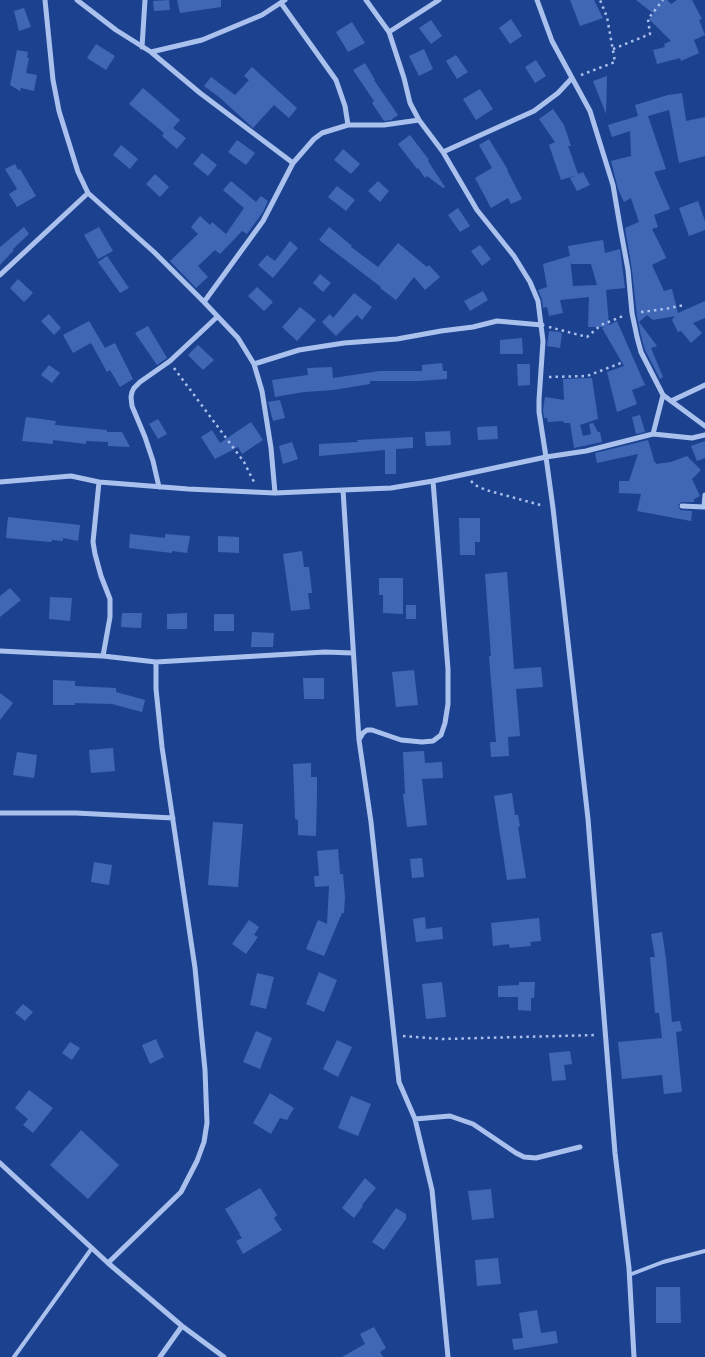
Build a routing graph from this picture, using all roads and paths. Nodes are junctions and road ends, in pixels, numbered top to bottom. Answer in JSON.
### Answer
{"nodes":[{"id":1,"x":45,"y":0,"type":"edge"},
{"id":2,"x":77,"y":0,"type":"edge"},
{"id":3,"x":145,"y":0,"type":"edge"},
{"id":4,"x":366,"y":0,"type":"edge"},
{"id":5,"x":439,"y":0,"type":"edge"},
{"id":6,"x":537,"y":0,"type":"edge"},
{"id":7,"x":600,"y":0,"type":"edge"},
{"id":8,"x":662,"y":0,"type":"edge"},
{"id":9,"x":283,"y":1,"type":"edge"},
{"id":10,"x":389,"y":32,"type":"junction"},
{"id":11,"x":142,"y":46,"type":"junction"},
{"id":12,"x":613,"y":49,"type":"junction"},
{"id":13,"x":151,"y":52,"type":"junction"},
{"id":14,"x":572,"y":78,"type":"junction"},
{"id":15,"x":419,"y":120,"type":"junction"},
{"id":16,"x":348,"y":125,"type":"junction"},
{"id":17,"x":443,"y":152,"type":"junction"},
{"id":18,"x":293,"y":163,"type":"junction"},
{"id":19,"x":88,"y":193,"type":"junction"},
{"id":20,"x":0,"y":275,"type":"edge"},
{"id":21,"x":204,"y":302,"type":"junction"},
{"id":22,"x":684,"y":305,"type":"dead end"},
{"id":23,"x":632,"y":313,"type":"junction"},
{"id":24,"x":217,"y":317,"type":"junction"},
{"id":25,"x":542,"y":325,"type":"junction"},
{"id":26,"x":170,"y":361,"type":"junction"},
{"id":27,"x":621,"y":363,"type":"dead end"},
{"id":28,"x":254,"y":364,"type":"junction"},
{"id":29,"x":540,"y":378,"type":"junction"},
{"id":30,"x":705,"y":385,"type":"edge"},
{"id":31,"x":662,"y":395,"type":"junction"},
{"id":32,"x":671,"y":401,"type":"junction"},
{"id":33,"x":705,"y":426,"type":"edge"},
{"id":34,"x":653,"y":434,"type":"junction"},
{"id":35,"x":705,"y":436,"type":"edge"},
{"id":36,"x":546,"y":457,"type":"junction"},
{"id":37,"x":463,"y":474,"type":"junction"},
{"id":38,"x":433,"y":481,"type":"junction"},
{"id":39,"x":0,"y":482,"type":"edge"},
{"id":40,"x":99,"y":482,"type":"junction"},
{"id":41,"x":159,"y":487,"type":"junction"},
{"id":42,"x":343,"y":490,"type":"junction"},
{"id":43,"x":259,"y":492,"type":"junction"},
{"id":44,"x":275,"y":493,"type":"junction"},
{"id":45,"x":705,"y":495,"type":"edge"},
{"id":46,"x":682,"y":506,"type":"dead end"},
{"id":47,"x":553,"y":508,"type":"junction"},
{"id":48,"x":0,"y":651,"type":"edge"},
{"id":49,"x":353,"y":653,"type":"junction"},
{"id":50,"x":103,"y":656,"type":"junction"},
{"id":51,"x":156,"y":662,"type":"junction"},
{"id":52,"x":359,"y":740,"type":"junction"},
{"id":53,"x":0,"y":813,"type":"edge"},
{"id":54,"x":173,"y":818,"type":"junction"},
{"id":55,"x":605,"y":1035,"type":"junction"},
{"id":56,"x":394,"y":1036,"type":"junction"},
{"id":57,"x":415,"y":1119,"type":"junction"},
{"id":58,"x":580,"y":1146,"type":"dead end"},
{"id":59,"x":0,"y":1163,"type":"edge"},
{"id":60,"x":92,"y":1248,"type":"junction"},
{"id":61,"x":705,"y":1251,"type":"edge"},
{"id":62,"x":108,"y":1263,"type":"junction"},
{"id":63,"x":629,"y":1275,"type":"junction"},
{"id":64,"x":182,"y":1326,"type":"junction"},
{"id":65,"x":14,"y":1357,"type":"edge"},
{"id":66,"x":160,"y":1357,"type":"edge"},
{"id":67,"x":224,"y":1357,"type":"edge"},
{"id":68,"x":448,"y":1357,"type":"edge"},
{"id":69,"x":634,"y":1357,"type":"edge"}],
"edges":[{"from":1,"to":19,"type":"street"},
{"from":2,"to":11,"type":"street"},
{"from":3,"to":11,"type":"street"},
{"from":4,"to":10,"type":"street"},
{"from":5,"to":10,"type":"street"},
{"from":6,"to":14,"type":"street"},
{"from":7,"to":12,"type":"path"},
{"from":8,"to":12,"type":"path"},
{"from":9,"to":13,"type":"street"},
{"from":9,"to":16,"type":"street"},
{"from":10,"to":15,"type":"street"},
{"from":11,"to":13,"type":"street"},
{"from":12,"to":14,"type":"path"},
{"from":13,"to":18,"type":"street"},
{"from":14,"to":17,"type":"street"},
{"from":14,"to":23,"type":"street"},
{"from":15,"to":16,"type":"street"},
{"from":15,"to":17,"type":"street"},
{"from":16,"to":18,"type":"street"},
{"from":17,"to":25,"type":"street"},
{"from":18,"to":21,"type":"street"},
{"from":19,"to":20,"type":"street"},
{"from":19,"to":21,"type":"street"},
{"from":21,"to":24,"type":"street"},
{"from":22,"to":23,"type":"path"},
{"from":23,"to":25,"type":"path"},
{"from":23,"to":31,"type":"street"},
{"from":24,"to":26,"type":"street"},
{"from":24,"to":28,"type":"street"},
{"from":25,"to":28,"type":"street"},
{"from":25,"to":29,"type":"street"},
{"from":26,"to":41,"type":"street"},
{"from":26,"to":43,"type":"path"},
{"from":27,"to":29,"type":"path"},
{"from":28,"to":44,"type":"street"},
{"from":29,"to":36,"type":"street"},
{"from":30,"to":32,"type":"street"},
{"from":31,"to":32,"type":"street"},
{"from":31,"to":34,"type":"street"},
{"from":32,"to":33,"type":"street"},
{"from":34,"to":35,"type":"street"},
{"from":34,"to":36,"type":"street"},
{"from":36,"to":37,"type":"street"},
{"from":36,"to":47,"type":"street"},
{"from":37,"to":38,"type":"street"},
{"from":37,"to":47,"type":"path"},
{"from":38,"to":42,"type":"street"},
{"from":38,"to":52,"type":"street"},
{"from":39,"to":40,"type":"street"},
{"from":40,"to":41,"type":"street"},
{"from":40,"to":50,"type":"street"},
{"from":41,"to":43,"type":"street"},
{"from":42,"to":44,"type":"street"},
{"from":42,"to":49,"type":"street"},
{"from":43,"to":44,"type":"street"},
{"from":45,"to":46,"type":"street"},
{"from":47,"to":55,"type":"street"},
{"from":48,"to":50,"type":"street"},
{"from":49,"to":51,"type":"street"},
{"from":49,"to":52,"type":"street"},
{"from":50,"to":51,"type":"street"},
{"from":51,"to":54,"type":"street"},
{"from":52,"to":56,"type":"street"},
{"from":53,"to":54,"type":"street"},
{"from":54,"to":62,"type":"street"},
{"from":55,"to":56,"type":"path"},
{"from":55,"to":63,"type":"street"},
{"from":56,"to":57,"type":"street"},
{"from":57,"to":58,"type":"street"},
{"from":57,"to":68,"type":"street"},
{"from":59,"to":60,"type":"street"},
{"from":60,"to":62,"type":"street"},
{"from":60,"to":65,"type":"lane"},
{"from":61,"to":63,"type":"lane"},
{"from":62,"to":64,"type":"street"},
{"from":63,"to":69,"type":"street"},
{"from":64,"to":66,"type":"street"},
{"from":64,"to":67,"type":"street"}]}
